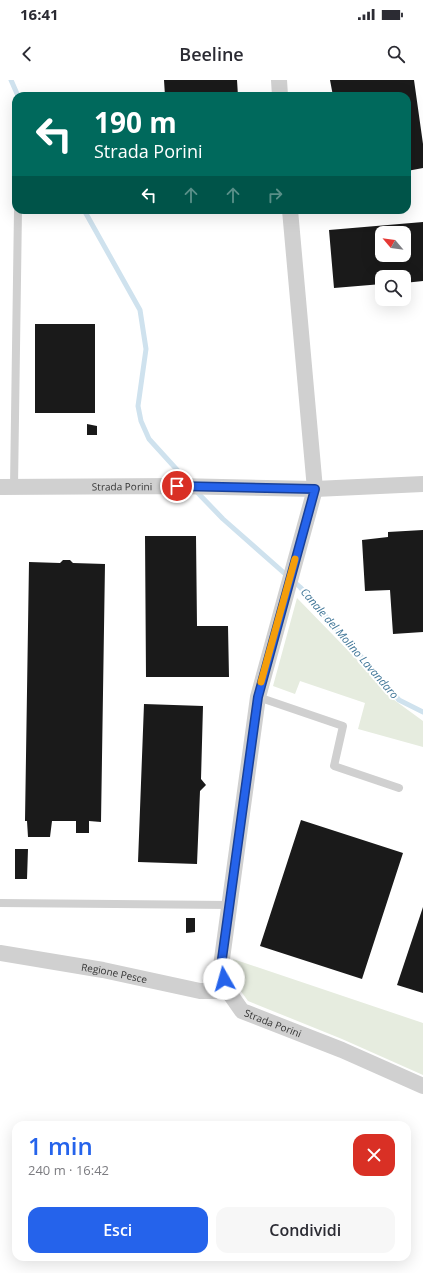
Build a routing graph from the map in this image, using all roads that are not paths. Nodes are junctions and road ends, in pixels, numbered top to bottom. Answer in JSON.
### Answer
{"nodes":[{"id":1,"x":279,"y":80,"type":"edge"},
{"id":2,"x":280,"y":92,"type":"edge"},
{"id":3,"x":18,"y":214,"type":"edge"},
{"id":4,"x":290,"y":214,"type":"edge"},
{"id":5,"x":423,"y":484,"type":"edge"},
{"id":6,"x":7,"y":487,"type":"edge"},
{"id":7,"x":315,"y":489,"type":"junction"},
{"id":8,"x":258,"y":697,"type":"junction"},
{"id":9,"x":399,"y":788,"type":"dead end"},
{"id":10,"x":0,"y":903,"type":"edge"},
{"id":11,"x":230,"y":905,"type":"junction"},
{"id":12,"x":0,"y":953,"type":"edge"},
{"id":13,"x":228,"y":991,"type":"junction"},
{"id":14,"x":423,"y":1086,"type":"edge"}],
"edges":[{"from":1,"to":2,"type":"street"},
{"from":3,"to":6,"type":"lane"},
{"from":4,"to":7,"type":"street","name":"Strada Porini"},
{"from":5,"to":7,"type":"street","name":"Strada Porini"},
{"from":6,"to":7,"type":"street","name":"Strada Porini"},
{"from":7,"to":8,"type":"street","name":"Strada Porini"},
{"from":8,"to":9,"type":"lane"},
{"from":8,"to":11,"type":"street","name":"Strada Porini"},
{"from":10,"to":11,"type":"lane"},
{"from":11,"to":13,"type":"street","name":"Strada Porini"},
{"from":12,"to":13,"type":"street","name":"Regione Pesce"},
{"from":13,"to":14,"type":"street","name":"Strada Porini"}]}
